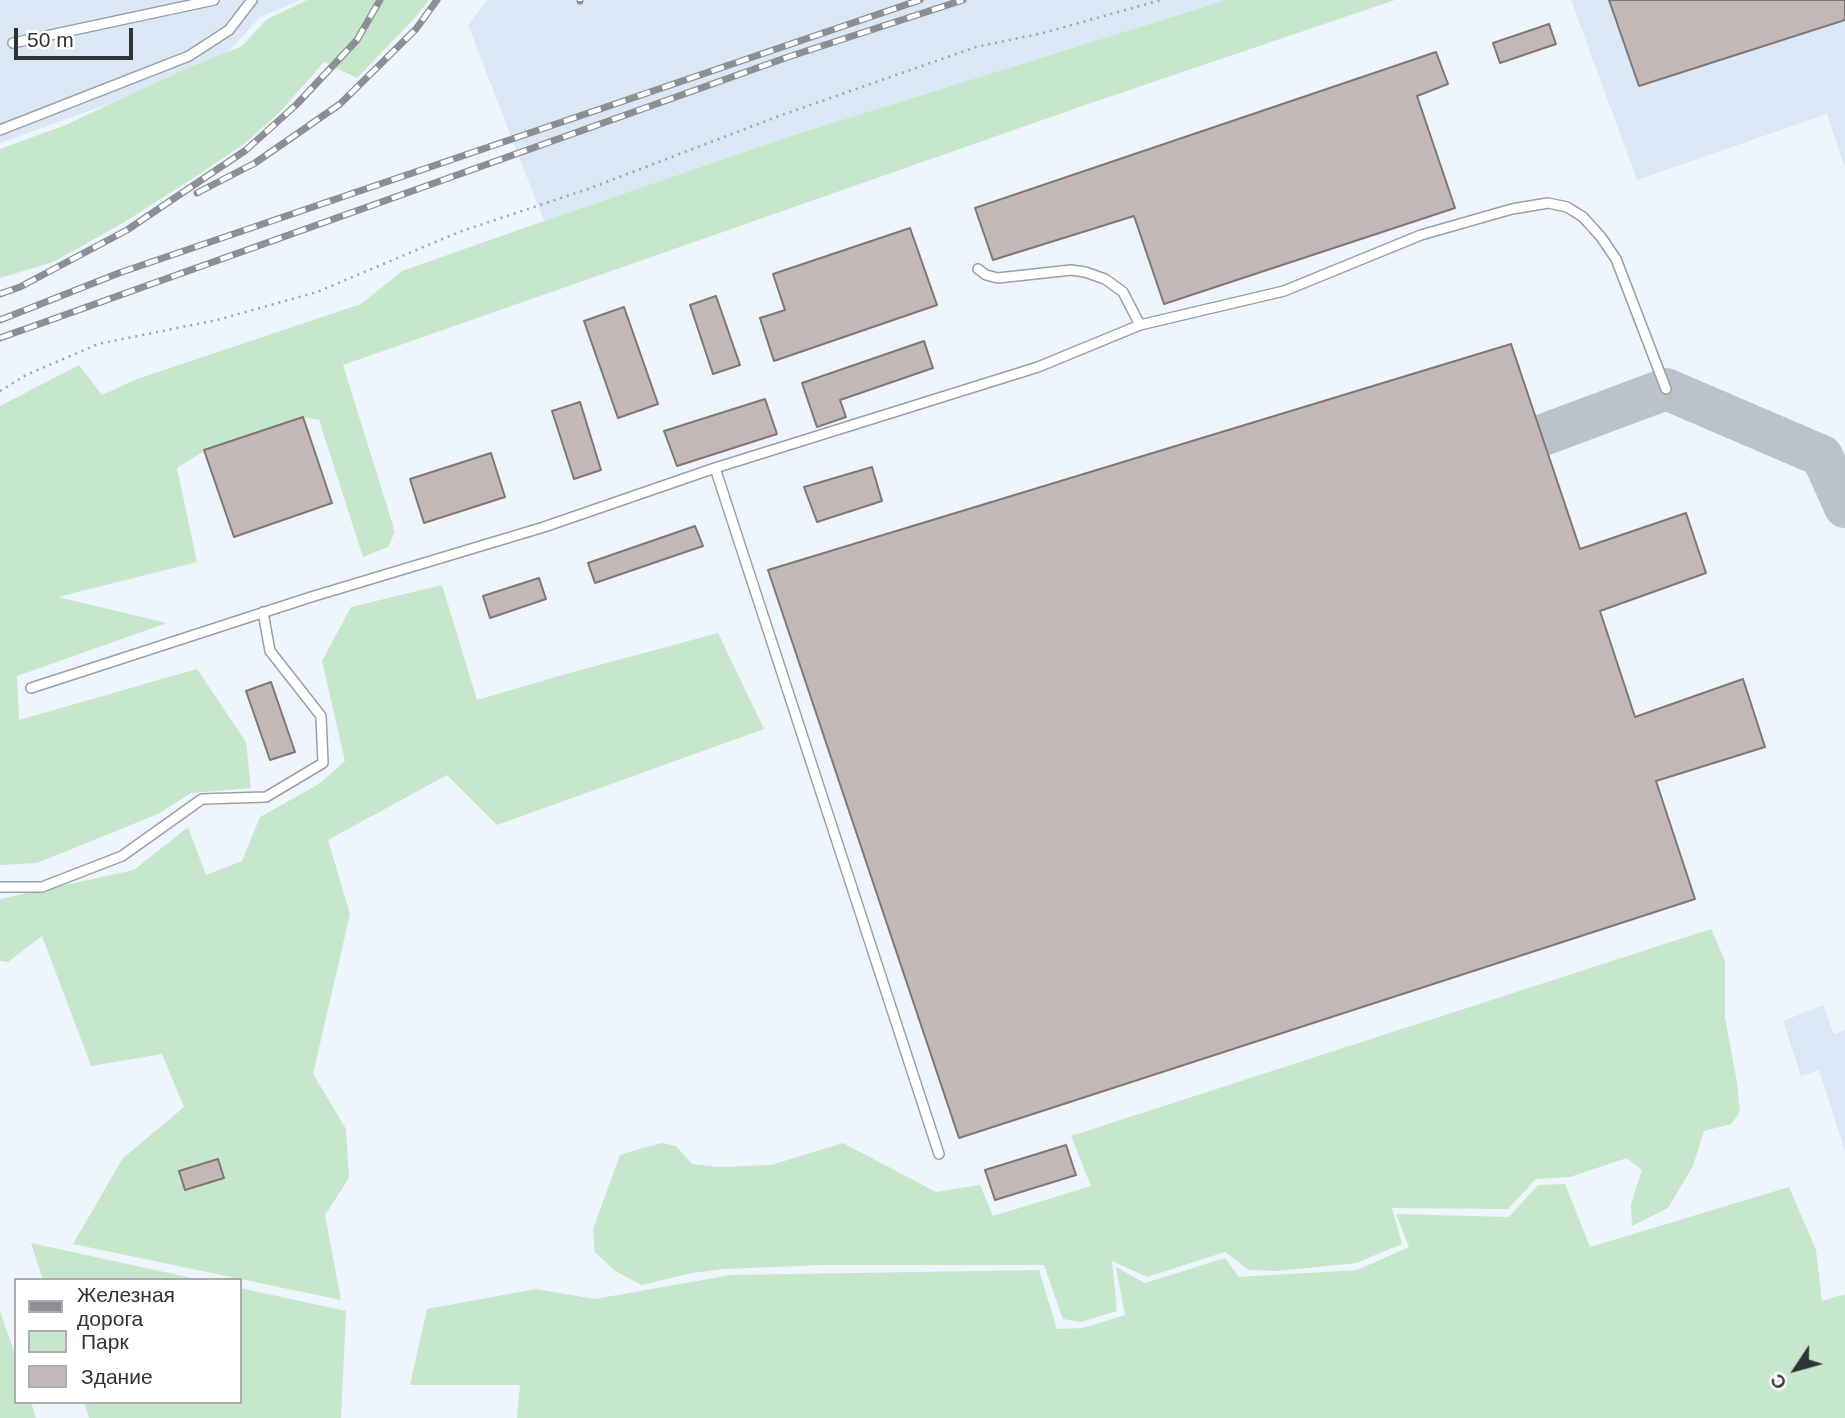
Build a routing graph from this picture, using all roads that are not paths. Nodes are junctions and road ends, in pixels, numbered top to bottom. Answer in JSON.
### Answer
{"nodes":[{"id":1,"x":214,"y":0,"type":"edge"},
{"id":2,"x":252,"y":0,"type":"edge"},
{"id":3,"x":13,"y":44,"type":"dead end"},
{"id":4,"x":0,"y":130,"type":"edge"},
{"id":5,"x":978,"y":269,"type":"dead end"},
{"id":6,"x":1140,"y":325,"type":"junction"},
{"id":7,"x":1666,"y":389,"type":"dead end"},
{"id":8,"x":715,"y":468,"type":"junction"},
{"id":9,"x":263,"y":612,"type":"junction"},
{"id":10,"x":31,"y":688,"type":"dead end"},
{"id":11,"x":0,"y":887,"type":"edge"},
{"id":12,"x":939,"y":1154,"type":"dead end"}],
"edges":[{"from":1,"to":3,"type":"lane"},
{"from":2,"to":4,"type":"lane"},
{"from":5,"to":6,"type":"lane"},
{"from":6,"to":7,"type":"lane"},
{"from":6,"to":8,"type":"lane"},
{"from":8,"to":9,"type":"lane"},
{"from":8,"to":12,"type":"lane"},
{"from":9,"to":10,"type":"lane"},
{"from":9,"to":11,"type":"lane"}]}
